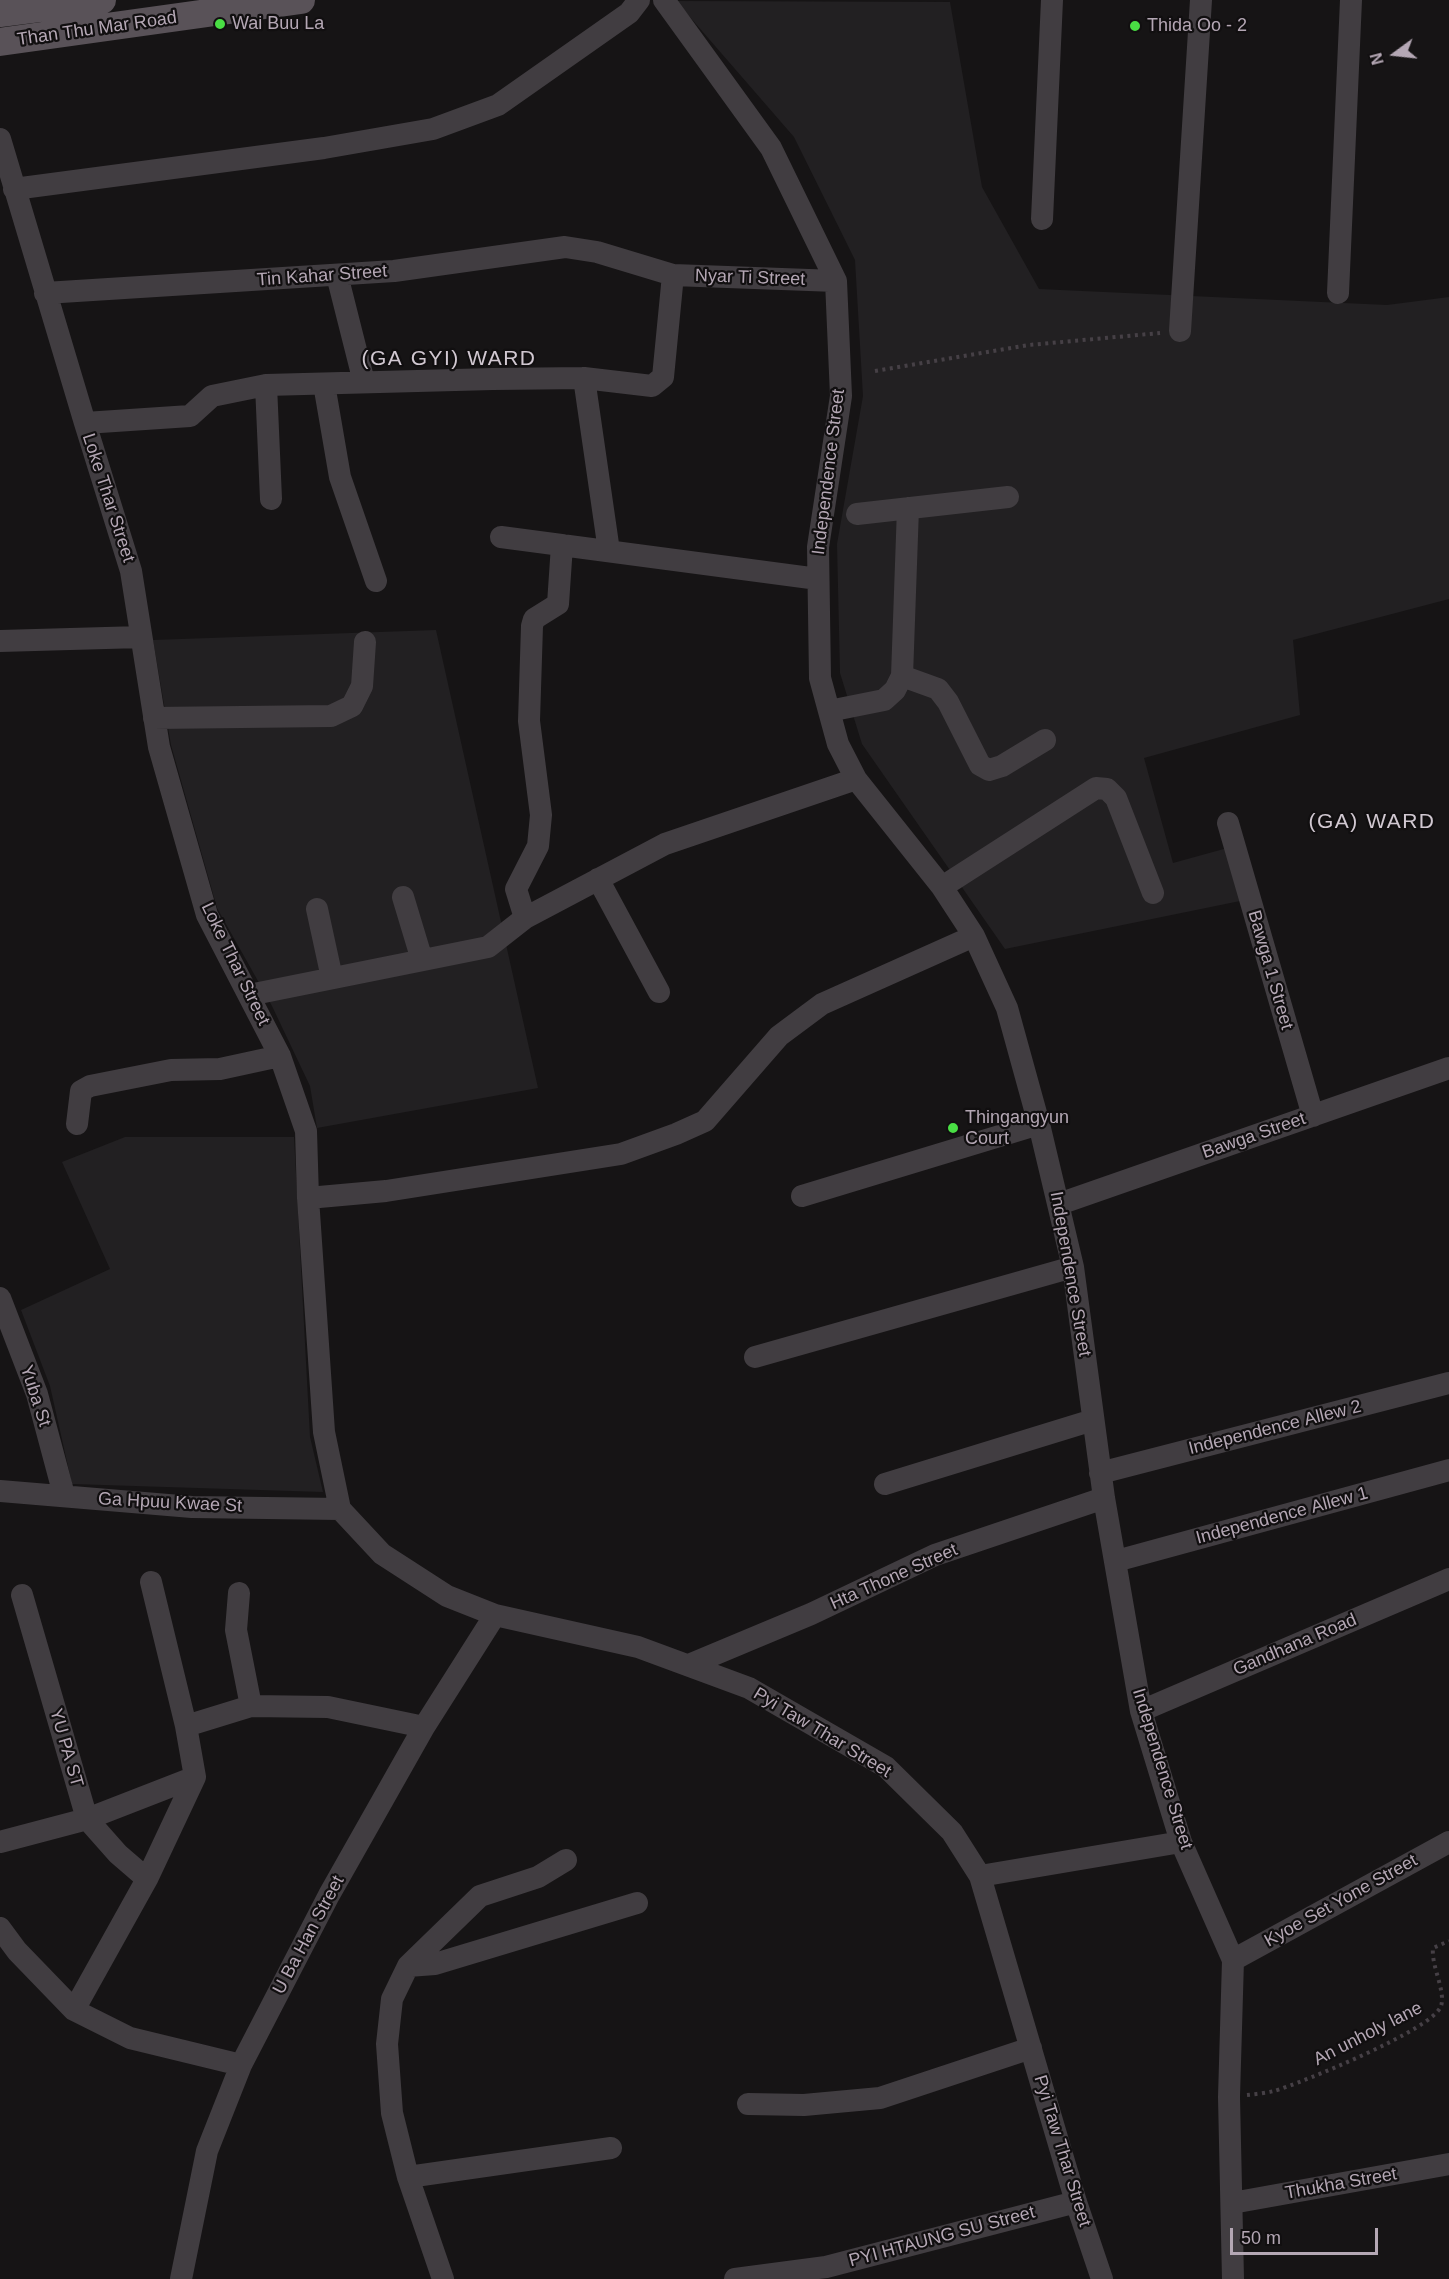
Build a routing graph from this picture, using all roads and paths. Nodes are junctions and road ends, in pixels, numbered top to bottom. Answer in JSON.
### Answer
{"nodes":[{"id":1,"x":102,"y":0,"type":"edge"},
{"id":2,"x":302,"y":0,"type":"edge"},
{"id":3,"x":639,"y":0,"type":"edge"},
{"id":4,"x":664,"y":0,"type":"edge"},
{"id":5,"x":1052,"y":0,"type":"edge"},
{"id":6,"x":1201,"y":0,"type":"edge"},
{"id":7,"x":1351,"y":0,"type":"edge"},
{"id":8,"x":0,"y":14,"type":"edge"},
{"id":9,"x":0,"y":42,"type":"edge"},
{"id":10,"x":0,"y":139,"type":"edge"},
{"id":11,"x":14,"y":189,"type":"junction"},
{"id":12,"x":1042,"y":219,"type":"dead end"},
{"id":13,"x":337,"y":275,"type":"junction"},
{"id":14,"x":673,"y":275,"type":"junction"},
{"id":15,"x":836,"y":281,"type":"junction"},
{"id":16,"x":45,"y":293,"type":"junction"},
{"id":17,"x":1338,"y":293,"type":"dead end"},
{"id":18,"x":1180,"y":331,"type":"joint"},
{"id":19,"x":875,"y":371,"type":"dead end"},
{"id":20,"x":584,"y":378,"type":"junction"},
{"id":21,"x":364,"y":382,"type":"junction"},
{"id":22,"x":324,"y":384,"type":"junction"},
{"id":23,"x":266,"y":385,"type":"junction"},
{"id":24,"x":85,"y":423,"type":"junction"},
{"id":25,"x":1008,"y":497,"type":"dead end"},
{"id":26,"x":271,"y":499,"type":"dead end"},
{"id":27,"x":908,"y":508,"type":"junction"},
{"id":28,"x":857,"y":514,"type":"dead end"},
{"id":29,"x":501,"y":537,"type":"dead end"},
{"id":30,"x":562,"y":545,"type":"junction"},
{"id":31,"x":609,"y":551,"type":"junction"},
{"id":32,"x":818,"y":579,"type":"junction"},
{"id":33,"x":376,"y":581,"type":"dead end"},
{"id":34,"x":141,"y":637,"type":"junction"},
{"id":35,"x":0,"y":641,"type":"edge"},
{"id":36,"x":365,"y":642,"type":"dead end"},
{"id":37,"x":902,"y":676,"type":"junction"},
{"id":38,"x":829,"y":711,"type":"junction"},
{"id":39,"x":154,"y":718,"type":"junction"},
{"id":40,"x":1046,"y":740,"type":"dead end"},
{"id":41,"x":856,"y":779,"type":"junction"},
{"id":42,"x":1228,"y":823,"type":"dead end"},
{"id":43,"x":598,"y":879,"type":"junction"},
{"id":44,"x":942,"y":887,"type":"junction"},
{"id":45,"x":1153,"y":893,"type":"dead end"},
{"id":46,"x":403,"y":897,"type":"dead end"},
{"id":47,"x":317,"y":909,"type":"dead end"},
{"id":48,"x":525,"y":918,"type":"junction"},
{"id":49,"x":974,"y":936,"type":"junction"},
{"id":50,"x":422,"y":960,"type":"junction"},
{"id":51,"x":332,"y":978,"type":"junction"},
{"id":52,"x":659,"y":992,"type":"dead end"},
{"id":53,"x":249,"y":995,"type":"junction"},
{"id":54,"x":280,"y":1056,"type":"junction"},
{"id":55,"x":1449,"y":1068,"type":"edge"},
{"id":56,"x":1313,"y":1116,"type":"junction"},
{"id":57,"x":77,"y":1124,"type":"dead end"},
{"id":58,"x":1039,"y":1124,"type":"junction"},
{"id":59,"x":802,"y":1196,"type":"dead end"},
{"id":60,"x":308,"y":1198,"type":"junction"},
{"id":61,"x":1059,"y":1204,"type":"junction"},
{"id":62,"x":1073,"y":1267,"type":"junction"},
{"id":63,"x":0,"y":1298,"type":"edge"},
{"id":64,"x":755,"y":1357,"type":"dead end"},
{"id":65,"x":1449,"y":1383,"type":"edge"},
{"id":66,"x":1094,"y":1420,"type":"junction"},
{"id":67,"x":1449,"y":1470,"type":"edge"},
{"id":68,"x":1100,"y":1473,"type":"junction"},
{"id":69,"x":885,"y":1484,"type":"dead end"},
{"id":70,"x":0,"y":1491,"type":"edge"},
{"id":71,"x":64,"y":1496,"type":"junction"},
{"id":72,"x":1104,"y":1498,"type":"junction"},
{"id":73,"x":340,"y":1509,"type":"junction"},
{"id":74,"x":1116,"y":1561,"type":"junction"},
{"id":75,"x":1449,"y":1579,"type":"edge"},
{"id":76,"x":151,"y":1582,"type":"dead end"},
{"id":77,"x":239,"y":1593,"type":"dead end"},
{"id":78,"x":22,"y":1595,"type":"dead end"},
{"id":79,"x":495,"y":1616,"type":"junction"},
{"id":80,"x":689,"y":1665,"type":"junction"},
{"id":81,"x":252,"y":1706,"type":"junction"},
{"id":82,"x":1140,"y":1711,"type":"junction"},
{"id":83,"x":186,"y":1726,"type":"junction"},
{"id":84,"x":424,"y":1727,"type":"junction"},
{"id":85,"x":195,"y":1777,"type":"junction"},
{"id":86,"x":87,"y":1819,"type":"junction"},
{"id":87,"x":0,"y":1842,"type":"edge"},
{"id":88,"x":1181,"y":1842,"type":"junction"},
{"id":89,"x":1449,"y":1842,"type":"edge"},
{"id":90,"x":566,"y":1860,"type":"dead end"},
{"id":91,"x":980,"y":1876,"type":"junction"},
{"id":92,"x":147,"y":1879,"type":"junction"},
{"id":93,"x":637,"y":1903,"type":"dead end"},
{"id":94,"x":0,"y":1928,"type":"edge"},
{"id":95,"x":1449,"y":1941,"type":"edge"},
{"id":96,"x":1233,"y":1960,"type":"junction"},
{"id":97,"x":408,"y":1966,"type":"junction"},
{"id":98,"x":74,"y":2010,"type":"junction"},
{"id":99,"x":1031,"y":2048,"type":"junction"},
{"id":100,"x":241,"y":2065,"type":"junction"},
{"id":101,"x":1229,"y":2097,"type":"junction"},
{"id":102,"x":748,"y":2104,"type":"dead end"},
{"id":103,"x":611,"y":2148,"type":"dead end"},
{"id":104,"x":1449,"y":2164,"type":"edge"},
{"id":105,"x":408,"y":2177,"type":"junction"},
{"id":106,"x":1076,"y":2202,"type":"junction"},
{"id":107,"x":1232,"y":2203,"type":"junction"},
{"id":108,"x":181,"y":2279,"type":"edge"},
{"id":109,"x":443,"y":2279,"type":"edge"},
{"id":110,"x":735,"y":2279,"type":"edge"},
{"id":111,"x":1102,"y":2279,"type":"edge"},
{"id":112,"x":1233,"y":2279,"type":"edge"}],
"edges":[{"from":1,"to":8,"type":"main road","name":"Than Thu Mar Road"},
{"from":2,"to":9,"type":"main road","name":"Than Thu Mar Road"},
{"from":3,"to":11,"type":"street"},
{"from":4,"to":15,"type":"street","name":"Independence Street"},
{"from":5,"to":12,"type":"street"},
{"from":6,"to":18,"type":"street"},
{"from":7,"to":17,"type":"street"},
{"from":10,"to":11,"type":"street","name":"Loke Thar Street"},
{"from":11,"to":16,"type":"street","name":"Loke Thar Street"},
{"from":13,"to":14,"type":"street","name":"Tin Kahar Street"},
{"from":13,"to":16,"type":"street","name":"Tin Kahar Street"},
{"from":13,"to":21,"type":"street"},
{"from":14,"to":15,"type":"street","name":"Nyar Ti Street"},
{"from":14,"to":20,"type":"street","name":"Nyar Ti Street"},
{"from":15,"to":32,"type":"street","name":"Independence Street"},
{"from":16,"to":24,"type":"street","name":"Loke Thar Street"},
{"from":18,"to":19,"type":"path"},
{"from":20,"to":21,"type":"street","name":"Nyar Ti Street"},
{"from":20,"to":31,"type":"street"},
{"from":21,"to":22,"type":"street","name":"Nyar Ti Street"},
{"from":22,"to":23,"type":"street","name":"Nyar Ti Street"},
{"from":22,"to":33,"type":"street"},
{"from":23,"to":24,"type":"street","name":"Nyar Ti Street"},
{"from":23,"to":26,"type":"street"},
{"from":24,"to":34,"type":"street","name":"Loke Thar Street"},
{"from":25,"to":27,"type":"street"},
{"from":27,"to":28,"type":"street"},
{"from":27,"to":37,"type":"street"},
{"from":29,"to":30,"type":"street"},
{"from":30,"to":31,"type":"street"},
{"from":30,"to":48,"type":"street"},
{"from":31,"to":32,"type":"street"},
{"from":32,"to":38,"type":"street","name":"Independence Street"},
{"from":34,"to":35,"type":"street"},
{"from":34,"to":39,"type":"street","name":"Loke Thar Street"},
{"from":36,"to":39,"type":"street"},
{"from":37,"to":38,"type":"street"},
{"from":37,"to":40,"type":"street"},
{"from":38,"to":41,"type":"street","name":"Independence Street"},
{"from":39,"to":53,"type":"street","name":"Loke Thar Street"},
{"from":41,"to":43,"type":"street"},
{"from":41,"to":44,"type":"street","name":"Independence Street"},
{"from":42,"to":56,"type":"street","name":"Bawga 1 Street"},
{"from":43,"to":48,"type":"street"},
{"from":43,"to":52,"type":"street"},
{"from":44,"to":45,"type":"street"},
{"from":44,"to":49,"type":"street","name":"Independence Street"},
{"from":46,"to":50,"type":"street"},
{"from":47,"to":51,"type":"street"},
{"from":48,"to":50,"type":"street"},
{"from":49,"to":58,"type":"street","name":"Independence Street"},
{"from":49,"to":60,"type":"street"},
{"from":50,"to":51,"type":"street"},
{"from":51,"to":53,"type":"street"},
{"from":53,"to":54,"type":"street","name":"Loke Thar Street"},
{"from":54,"to":57,"type":"street"},
{"from":54,"to":60,"type":"street","name":"Loke Thar Street"},
{"from":55,"to":56,"type":"street","name":"Bawga Street"},
{"from":56,"to":61,"type":"street","name":"Bawga Street"},
{"from":58,"to":59,"type":"street"},
{"from":58,"to":61,"type":"street","name":"Independence Street"},
{"from":60,"to":73,"type":"street","name":"Loke Thar Street"},
{"from":61,"to":62,"type":"street","name":"Independence Street"},
{"from":62,"to":64,"type":"street"},
{"from":62,"to":66,"type":"street","name":"Independence Street"},
{"from":63,"to":71,"type":"street","name":"Yuba St"},
{"from":65,"to":68,"type":"street","name":"Independence Allew 2"},
{"from":66,"to":68,"type":"street","name":"Independence Street"},
{"from":66,"to":69,"type":"street"},
{"from":67,"to":74,"type":"street","name":"Independence Allew 1"},
{"from":68,"to":72,"type":"street","name":"Independence Street"},
{"from":70,"to":71,"type":"street","name":"Ga Hpuu Kwae St"},
{"from":71,"to":73,"type":"street","name":"Ga Hpuu Kwae St"},
{"from":72,"to":74,"type":"street","name":"Independence Street"},
{"from":72,"to":80,"type":"street","name":"Hta Thone Street"},
{"from":73,"to":79,"type":"street"},
{"from":74,"to":82,"type":"street","name":"Independence Street"},
{"from":75,"to":82,"type":"street","name":"Gandhana Road"},
{"from":76,"to":83,"type":"street"},
{"from":77,"to":81,"type":"street"},
{"from":78,"to":86,"type":"street","name":"YU PA ST"},
{"from":79,"to":80,"type":"street","name":"Pyi Taw Thar Street"},
{"from":79,"to":84,"type":"street","name":"U Ba Han Street"},
{"from":80,"to":91,"type":"street","name":"Pyi Taw Thar Street"},
{"from":81,"to":83,"type":"street"},
{"from":81,"to":84,"type":"street"},
{"from":82,"to":88,"type":"street","name":"Independence Street"},
{"from":83,"to":85,"type":"street"},
{"from":84,"to":100,"type":"street","name":"U Ba Han Street"},
{"from":85,"to":86,"type":"street"},
{"from":85,"to":92,"type":"street"},
{"from":86,"to":87,"type":"street"},
{"from":86,"to":92,"type":"street","name":"YU PA ST"},
{"from":88,"to":91,"type":"street"},
{"from":88,"to":96,"type":"street","name":"Independence Street"},
{"from":89,"to":96,"type":"street","name":"Kyoe Set Yone Street"},
{"from":90,"to":97,"type":"street"},
{"from":91,"to":99,"type":"street","name":"Pyi Taw Thar Street"},
{"from":92,"to":98,"type":"street"},
{"from":93,"to":97,"type":"street"},
{"from":94,"to":98,"type":"street"},
{"from":95,"to":101,"type":"path","name":"An unholy lane"},
{"from":96,"to":101,"type":"street","name":"Independence Street"},
{"from":97,"to":105,"type":"street"},
{"from":98,"to":100,"type":"street"},
{"from":99,"to":102,"type":"street"},
{"from":99,"to":106,"type":"street","name":"Pyi Taw Thar Street"},
{"from":100,"to":108,"type":"street","name":"U Ba Han Street"},
{"from":101,"to":107,"type":"street","name":"Independence Street"},
{"from":103,"to":105,"type":"street"},
{"from":104,"to":107,"type":"street","name":"Thukha Street"},
{"from":105,"to":109,"type":"street"},
{"from":106,"to":110,"type":"street","name":"PYI HTAUNG SU Street"},
{"from":106,"to":111,"type":"street","name":"Pyi Taw Thar Street"},
{"from":107,"to":112,"type":"street","name":"Independence Street"}]}
